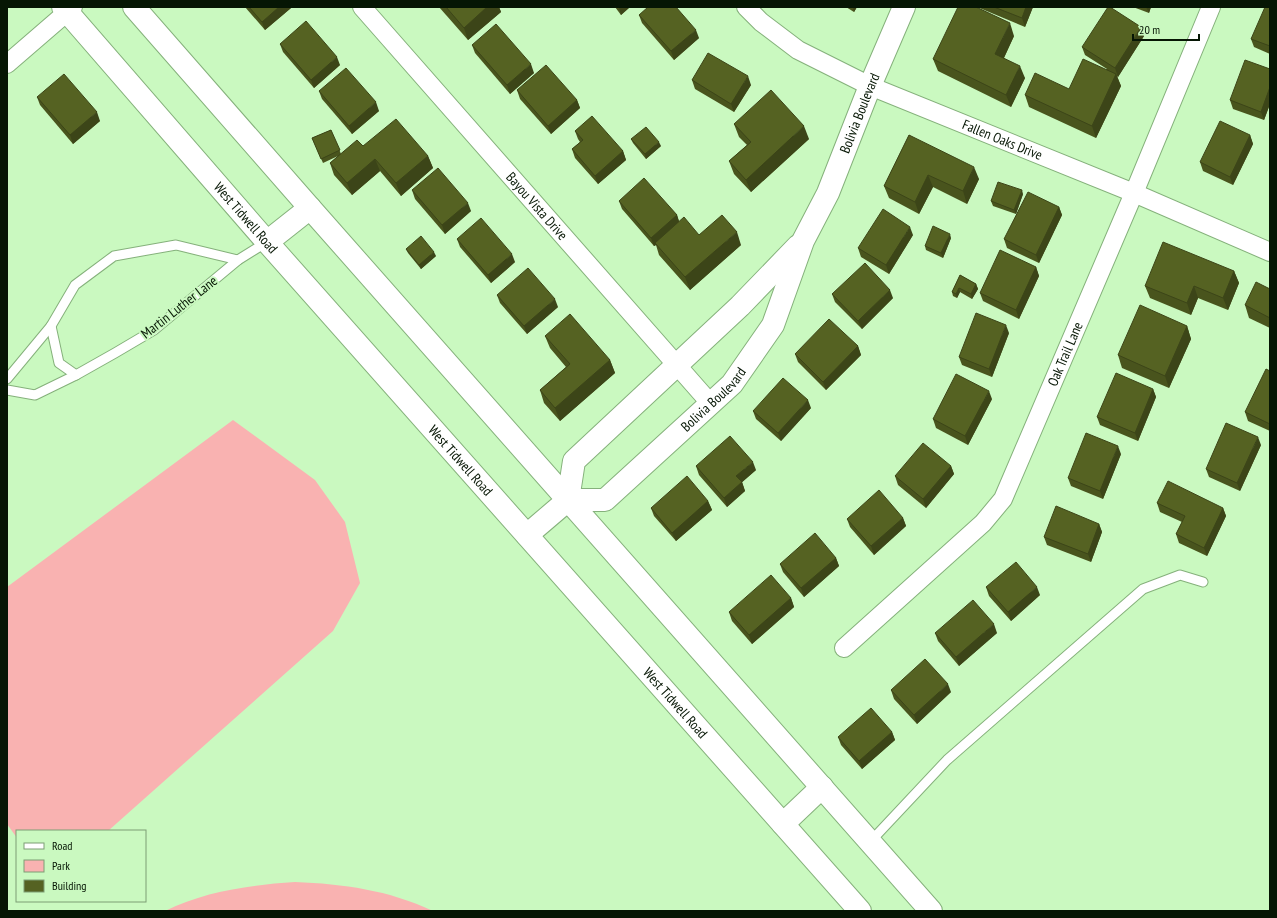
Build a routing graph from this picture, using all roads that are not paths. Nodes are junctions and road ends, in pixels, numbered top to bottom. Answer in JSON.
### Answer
{"nodes":[{"id":1,"x":134,"y":7,"type":"edge"},
{"id":2,"x":362,"y":7,"type":"edge"},
{"id":3,"x":746,"y":7,"type":"edge"},
{"id":4,"x":904,"y":7,"type":"edge"},
{"id":5,"x":1211,"y":7,"type":"edge"},
{"id":6,"x":67,"y":9,"type":"edge"},
{"id":7,"x":7,"y":64,"type":"edge"},
{"id":8,"x":870,"y":86,"type":"junction"},
{"id":9,"x":1134,"y":193,"type":"junction"},
{"id":10,"x":310,"y":208,"type":"junction"},
{"id":11,"x":803,"y":241,"type":"junction"},
{"id":12,"x":267,"y":242,"type":"junction"},
{"id":13,"x":1270,"y":252,"type":"edge"},
{"id":14,"x":238,"y":260,"type":"junction"},
{"id":15,"x":51,"y":326,"type":"junction"},
{"id":16,"x":677,"y":366,"type":"junction"},
{"id":17,"x":76,"y":375,"type":"junction"},
{"id":18,"x":7,"y":379,"type":"edge"},
{"id":19,"x":7,"y":390,"type":"edge"},
{"id":20,"x":711,"y":404,"type":"junction"},
{"id":21,"x":568,"y":500,"type":"junction"},
{"id":22,"x":527,"y":535,"type":"junction"},
{"id":23,"x":1203,"y":582,"type":"dead end"},
{"id":24,"x":844,"y":648,"type":"dead end"},
{"id":25,"x":822,"y":787,"type":"junction"},
{"id":26,"x":783,"y":824,"type":"junction"},
{"id":27,"x":870,"y":842,"type":"junction"},
{"id":28,"x":860,"y":911,"type":"edge"},
{"id":29,"x":931,"y":911,"type":"edge"}],
"edges":[{"from":1,"to":10,"type":"main road"},
{"from":2,"to":16,"type":"street","name":"Bayou Vista Drive"},
{"from":3,"to":8,"type":"street","name":"Fallen Oaks Drive"},
{"from":4,"to":8,"type":"main road","name":"Bolivia Boulevard"},
{"from":5,"to":9,"type":"street","name":"Oak Trail Lane"},
{"from":6,"to":7,"type":"street"},
{"from":6,"to":12,"type":"main road","name":"West Tidwell Road"},
{"from":8,"to":9,"type":"street","name":"Fallen Oaks Drive"},
{"from":8,"to":11,"type":"main road","name":"Bolivia Boulevard"},
{"from":9,"to":13,"type":"street","name":"Fallen Oaks Drive"},
{"from":9,"to":24,"type":"street","name":"Oak Trail Lane"},
{"from":10,"to":12,"type":"main road"},
{"from":10,"to":21,"type":"main road"},
{"from":11,"to":16,"type":"main road","name":"Bolivia Boulevard"},
{"from":11,"to":20,"type":"main road","name":"Bolivia Boulevard"},
{"from":12,"to":14,"type":"lane","name":"Martin Luther Lane"},
{"from":12,"to":22,"type":"main road","name":"West Tidwell Road"},
{"from":14,"to":15,"type":"lane","name":"Martin Luther Lane"},
{"from":14,"to":17,"type":"lane","name":"Martin Luther Lane"},
{"from":15,"to":17,"type":"lane"},
{"from":15,"to":18,"type":"lane","name":"Martin Luther Lane"},
{"from":16,"to":20,"type":"street","name":"Bayou Vista Drive"},
{"from":16,"to":21,"type":"main road","name":"Bolivia Boulevard"},
{"from":17,"to":19,"type":"lane","name":"Martin Luther Lane"},
{"from":20,"to":21,"type":"main road","name":"Bolivia Boulevard"},
{"from":21,"to":22,"type":"main road"},
{"from":21,"to":25,"type":"main road"},
{"from":22,"to":26,"type":"main road","name":"West Tidwell Road"},
{"from":23,"to":27,"type":"lane"},
{"from":25,"to":26,"type":"main road"},
{"from":25,"to":27,"type":"main road"},
{"from":26,"to":28,"type":"main road","name":"West Tidwell Road"},
{"from":27,"to":29,"type":"main road"}]}
